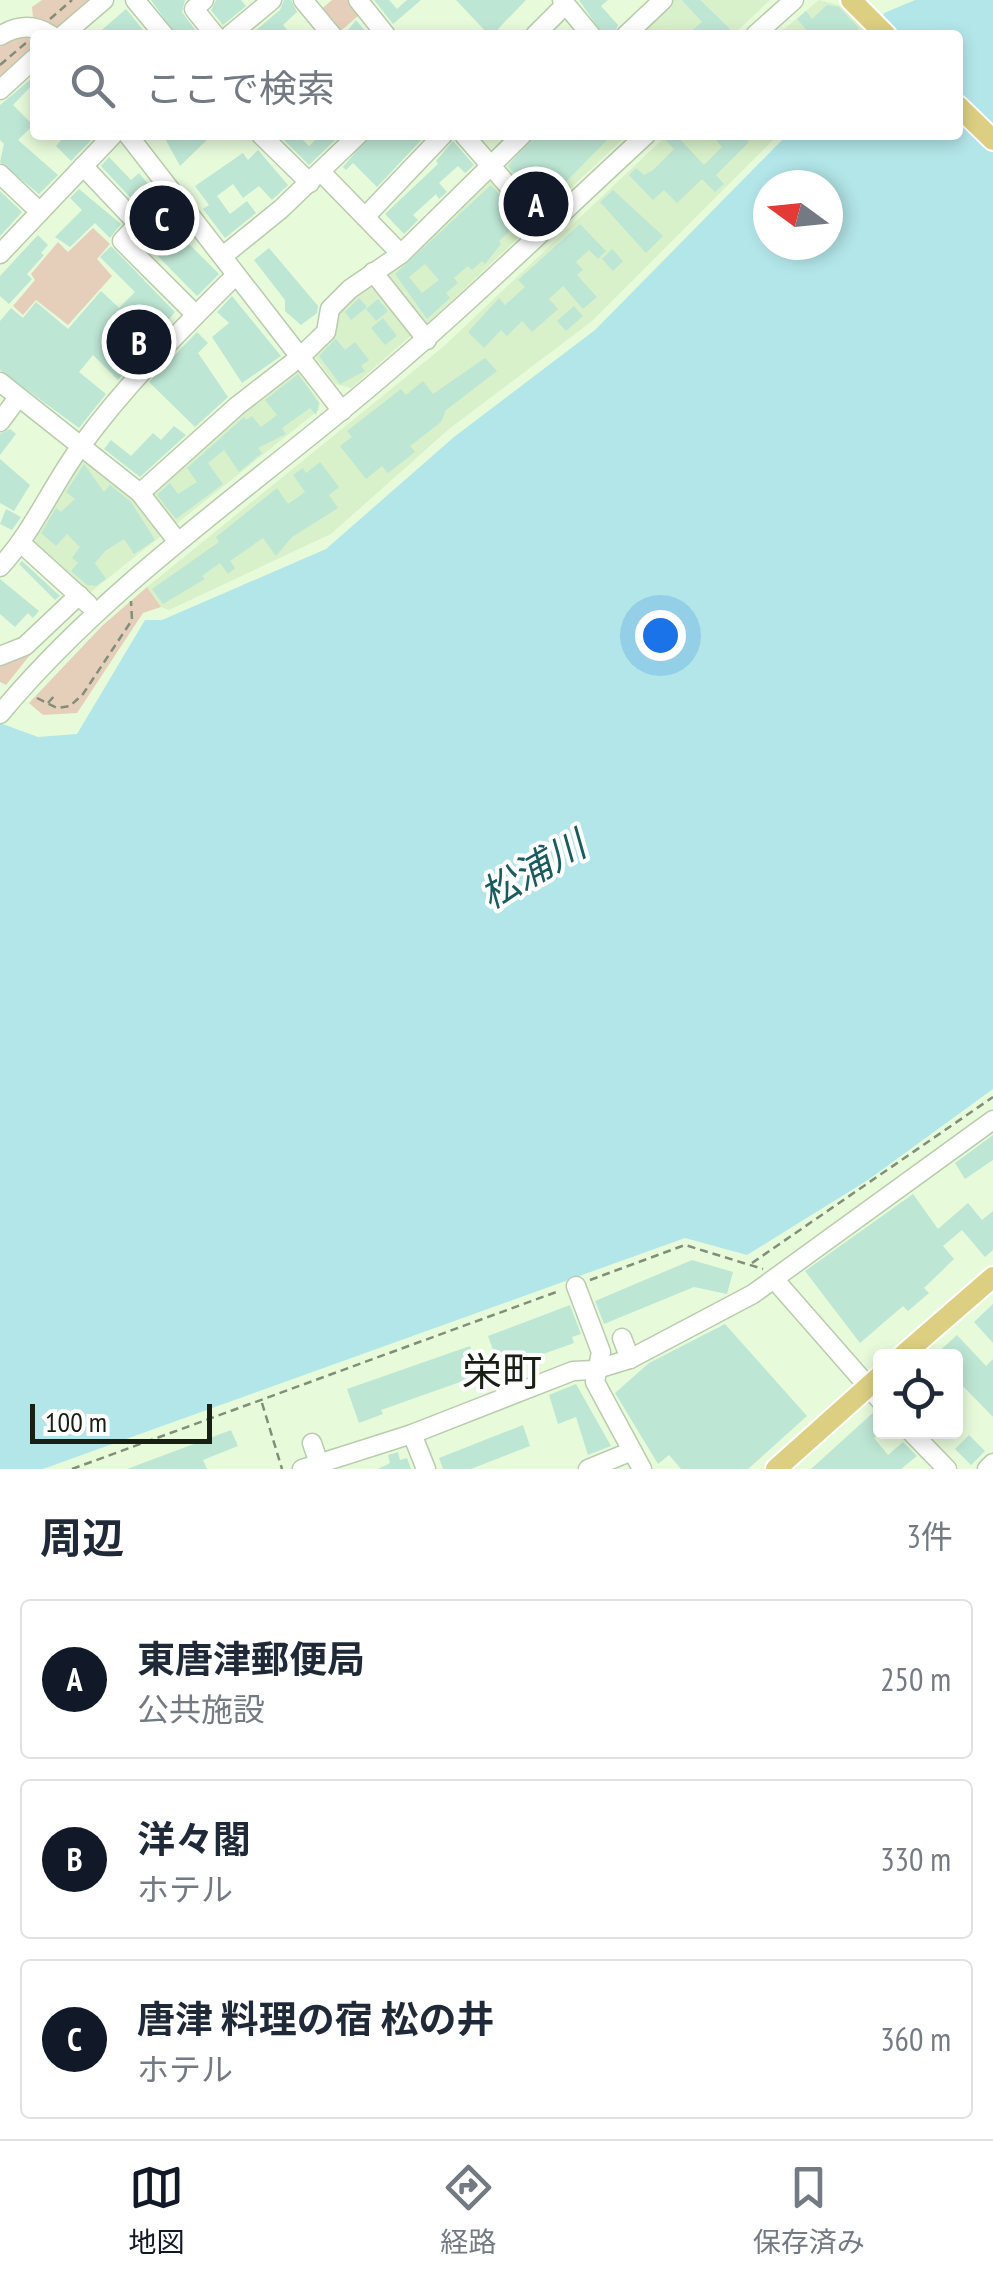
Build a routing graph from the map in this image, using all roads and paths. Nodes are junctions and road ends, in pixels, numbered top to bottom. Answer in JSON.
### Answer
{"nodes":[{"id":1,"x":104,"y":0,"type":"edge"},
{"id":2,"x":135,"y":0,"type":"edge"},
{"id":3,"x":204,"y":0,"type":"edge"},
{"id":4,"x":272,"y":0,"type":"edge"},
{"id":5,"x":302,"y":0,"type":"edge"},
{"id":6,"x":358,"y":0,"type":"edge"},
{"id":7,"x":662,"y":0,"type":"edge"},
{"id":8,"x":794,"y":0,"type":"edge"},
{"id":9,"x":851,"y":0,"type":"edge"},
{"id":10,"x":564,"y":2,"type":"edge"},
{"id":11,"x":879,"y":29,"type":"edge"},
{"id":12,"x":39,"y":30,"type":"edge"},
{"id":13,"x":69,"y":30,"type":"edge"},
{"id":14,"x":160,"y":30,"type":"edge"},
{"id":15,"x":211,"y":30,"type":"edge"},
{"id":16,"x":236,"y":30,"type":"edge"},
{"id":17,"x":328,"y":30,"type":"edge"},
{"id":18,"x":382,"y":30,"type":"edge"},
{"id":19,"x":539,"y":30,"type":"edge"},
{"id":20,"x":587,"y":30,"type":"edge"},
{"id":21,"x":631,"y":30,"type":"edge"},
{"id":22,"x":761,"y":30,"type":"edge"},
{"id":23,"x":0,"y":36,"type":"edge"},
{"id":24,"x":30,"y":38,"type":"dead end"},
{"id":25,"x":30,"y":63,"type":"edge"},
{"id":26,"x":0,"y":66,"type":"edge"},
{"id":27,"x":0,"y":90,"type":"edge"},
{"id":28,"x":963,"y":111,"type":"edge"},
{"id":29,"x":109,"y":140,"type":"edge"},
{"id":30,"x":132,"y":140,"type":"edge"},
{"id":31,"x":267,"y":140,"type":"edge"},
{"id":32,"x":353,"y":140,"type":"edge"},
{"id":33,"x":438,"y":140,"type":"edge"},
{"id":34,"x":468,"y":140,"type":"edge"},
{"id":35,"x":517,"y":140,"type":"edge"},
{"id":36,"x":641,"y":140,"type":"edge"},
{"id":37,"x":993,"y":140,"type":"edge"},
{"id":38,"x":84,"y":166,"type":"junction"},
{"id":39,"x":490,"y":166,"type":"junction"},
{"id":40,"x":0,"y":174,"type":"edge"},
{"id":41,"x":315,"y":177,"type":"junction"},
{"id":42,"x":40,"y":212,"type":"junction"},
{"id":43,"x":364,"y":217,"type":"junction"},
{"id":44,"x":546,"y":229,"type":"junction"},
{"id":45,"x":0,"y":254,"type":"edge"},
{"id":46,"x":401,"y":254,"type":"junction"},
{"id":47,"x":223,"y":256,"type":"junction"},
{"id":48,"x":373,"y":272,"type":"junction"},
{"id":49,"x":236,"y":275,"type":"junction"},
{"id":50,"x":196,"y":315,"type":"junction"},
{"id":51,"x":427,"y":340,"type":"junction"},
{"id":52,"x":300,"y":358,"type":"junction"},
{"id":53,"x":0,"y":382,"type":"edge"},
{"id":54,"x":18,"y":398,"type":"junction"},
{"id":55,"x":342,"y":411,"type":"junction"},
{"id":56,"x":0,"y":422,"type":"edge"},
{"id":57,"x":81,"y":446,"type":"junction"},
{"id":58,"x":140,"y":493,"type":"junction"},
{"id":59,"x":178,"y":542,"type":"junction"},
{"id":60,"x":22,"y":544,"type":"junction"},
{"id":61,"x":0,"y":567,"type":"edge"},
{"id":62,"x":79,"y":595,"type":"junction"},
{"id":63,"x":129,"y":598,"type":"dead end"},
{"id":64,"x":95,"y":611,"type":"junction"},
{"id":65,"x":0,"y":656,"type":"edge"},
{"id":66,"x":32,"y":695,"type":"dead end"},
{"id":67,"x":56,"y":695,"type":"dead end"},
{"id":68,"x":47,"y":704,"type":"junction"},
{"id":69,"x":4,"y":709,"type":"edge"},
{"id":70,"x":993,"y":1098,"type":"edge"},
{"id":71,"x":993,"y":1120,"type":"edge"},
{"id":72,"x":752,"y":1265,"type":"junction"},
{"id":73,"x":993,"y":1277,"type":"edge"},
{"id":74,"x":774,"y":1280,"type":"junction"},
{"id":75,"x":576,"y":1286,"type":"junction"},
{"id":76,"x":622,"y":1338,"type":"dead end"},
{"id":77,"x":910,"y":1349,"type":"edge"},
{"id":78,"x":630,"y":1359,"type":"junction"},
{"id":79,"x":594,"y":1370,"type":"junction"},
{"id":80,"x":873,"y":1385,"type":"edge"},
{"id":81,"x":873,"y":1390,"type":"edge"},
{"id":82,"x":261,"y":1402,"type":"junction"},
{"id":83,"x":412,"y":1434,"type":"junction"},
{"id":84,"x":918,"y":1439,"type":"edge"},
{"id":85,"x":312,"y":1443,"type":"dead end"},
{"id":86,"x":632,"y":1450,"type":"junction"},
{"id":87,"x":993,"y":1463,"type":"edge"},
{"id":88,"x":605,"y":1465,"type":"edge"},
{"id":89,"x":310,"y":1466,"type":"edge"},
{"id":90,"x":72,"y":1469,"type":"edge"},
{"id":91,"x":282,"y":1469,"type":"edge"},
{"id":92,"x":426,"y":1469,"type":"edge"},
{"id":93,"x":588,"y":1469,"type":"edge"},
{"id":94,"x":642,"y":1469,"type":"edge"},
{"id":95,"x":776,"y":1469,"type":"edge"},
{"id":96,"x":946,"y":1469,"type":"edge"},
{"id":97,"x":986,"y":1469,"type":"edge"}],
"edges":[{"from":1,"to":13,"type":"street"},
{"from":2,"to":14,"type":"street"},
{"from":3,"to":15,"type":"street"},
{"from":4,"to":16,"type":"street"},
{"from":5,"to":17,"type":"street"},
{"from":6,"to":18,"type":"street"},
{"from":7,"to":21,"type":"street"},
{"from":8,"to":22,"type":"street"},
{"from":9,"to":11,"type":"main road"},
{"from":10,"to":19,"type":"street"},
{"from":10,"to":20,"type":"street"},
{"from":12,"to":23,"type":"street"},
{"from":24,"to":26,"type":"path"},
{"from":25,"to":27,"type":"street"},
{"from":28,"to":37,"type":"main road"},
{"from":29,"to":38,"type":"street"},
{"from":30,"to":47,"type":"street"},
{"from":31,"to":41,"type":"street"},
{"from":32,"to":41,"type":"street"},
{"from":33,"to":43,"type":"street"},
{"from":34,"to":39,"type":"street"},
{"from":35,"to":39,"type":"street"},
{"from":36,"to":44,"type":"street"},
{"from":38,"to":42,"type":"street"},
{"from":38,"to":50,"type":"street"},
{"from":39,"to":44,"type":"street"},
{"from":39,"to":46,"type":"street"},
{"from":40,"to":42,"type":"street"},
{"from":41,"to":43,"type":"street"},
{"from":41,"to":47,"type":"street"},
{"from":42,"to":45,"type":"street"},
{"from":43,"to":46,"type":"street"},
{"from":44,"to":51,"type":"street"},
{"from":46,"to":48,"type":"street"},
{"from":47,"to":49,"type":"street"},
{"from":48,"to":51,"type":"street"},
{"from":48,"to":52,"type":"street"},
{"from":49,"to":50,"type":"street"},
{"from":49,"to":52,"type":"street"},
{"from":50,"to":57,"type":"street"},
{"from":51,"to":55,"type":"street"},
{"from":52,"to":55,"type":"street"},
{"from":52,"to":58,"type":"street"},
{"from":53,"to":54,"type":"street"},
{"from":54,"to":56,"type":"street"},
{"from":54,"to":57,"type":"street"},
{"from":55,"to":59,"type":"street"},
{"from":57,"to":58,"type":"street"},
{"from":57,"to":60,"type":"street"},
{"from":58,"to":59,"type":"street"},
{"from":59,"to":64,"type":"street"},
{"from":60,"to":61,"type":"street"},
{"from":60,"to":62,"type":"street"},
{"from":62,"to":64,"type":"street"},
{"from":62,"to":65,"type":"street"},
{"from":63,"to":68,"type":"path"},
{"from":64,"to":69,"type":"street"},
{"from":66,"to":68,"type":"path"},
{"from":67,"to":68,"type":"path"},
{"from":70,"to":72,"type":"path"},
{"from":71,"to":74,"type":"street"},
{"from":72,"to":74,"type":"path"},
{"from":72,"to":75,"type":"path"},
{"from":73,"to":77,"type":"main road"},
{"from":74,"to":78,"type":"street"},
{"from":74,"to":80,"type":"street"},
{"from":75,"to":79,"type":"street"},
{"from":75,"to":82,"type":"path"},
{"from":76,"to":78,"type":"street"},
{"from":78,"to":79,"type":"street"},
{"from":79,"to":83,"type":"street"},
{"from":79,"to":86,"type":"street"},
{"from":81,"to":95,"type":"main road"},
{"from":82,"to":90,"type":"path"},
{"from":82,"to":91,"type":"path"},
{"from":83,"to":89,"type":"street"},
{"from":83,"to":92,"type":"street"},
{"from":84,"to":96,"type":"street"},
{"from":85,"to":89,"type":"street"},
{"from":86,"to":88,"type":"street"},
{"from":86,"to":94,"type":"street"},
{"from":87,"to":97,"type":"street"},
{"from":88,"to":93,"type":"street"}]}
